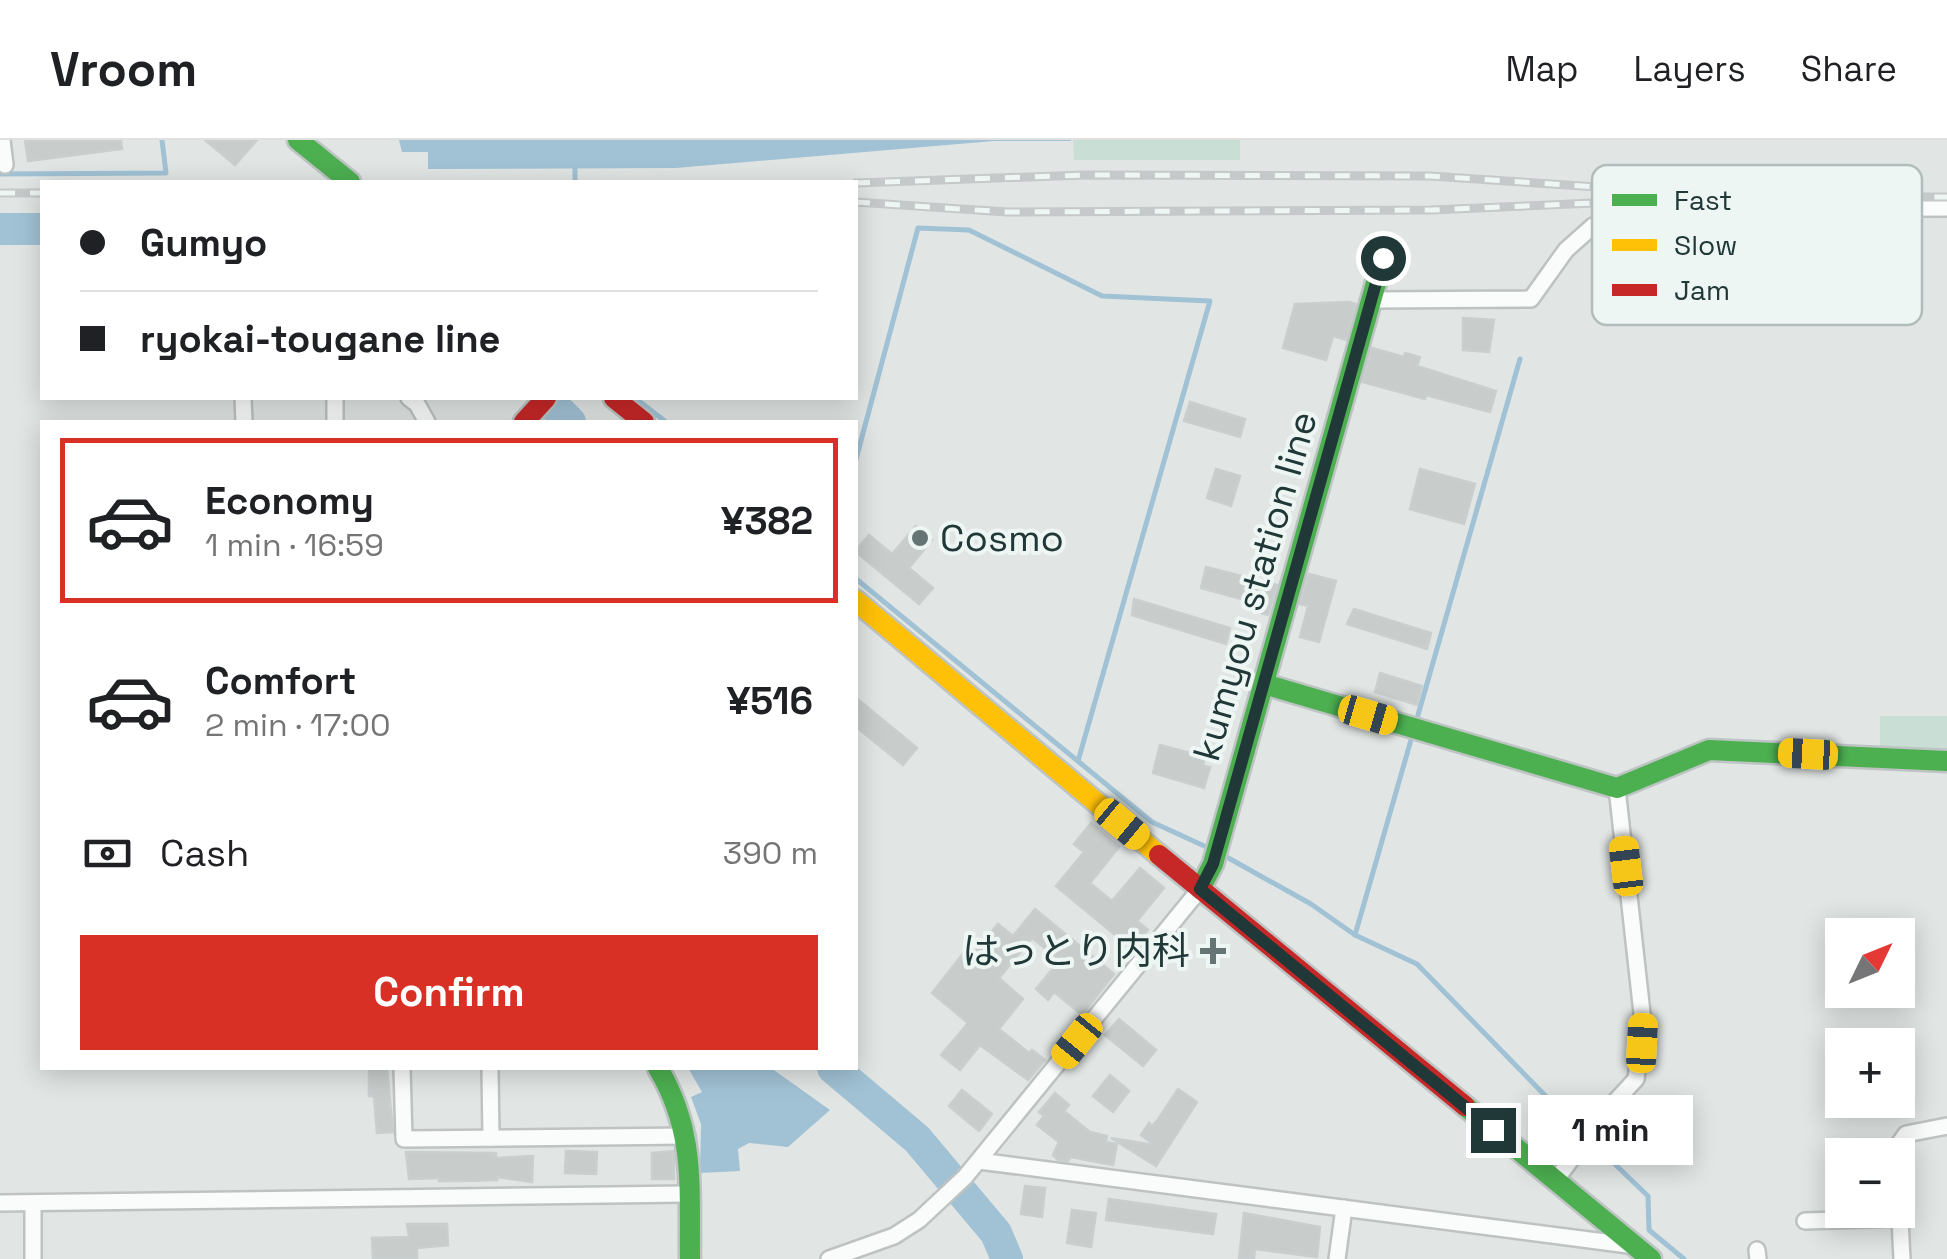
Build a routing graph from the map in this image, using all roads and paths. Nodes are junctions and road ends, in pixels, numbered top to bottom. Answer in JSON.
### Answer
{"nodes":[{"id":1,"x":2,"y":140,"type":"edge"},
{"id":2,"x":298,"y":140,"type":"edge"},
{"id":3,"x":5,"y":165,"type":"dead end"},
{"id":4,"x":348,"y":180,"type":"edge"},
{"id":5,"x":1922,"y":208,"type":"edge"},
{"id":6,"x":1947,"y":208,"type":"edge"},
{"id":7,"x":1592,"y":228,"type":"edge"},
{"id":8,"x":1383,"y":258,"type":"dead end"},
{"id":9,"x":1373,"y":300,"type":"junction"},
{"id":10,"x":412,"y":400,"type":"edge"},
{"id":11,"x":616,"y":400,"type":"edge"},
{"id":12,"x":426,"y":420,"type":"edge"},
{"id":13,"x":642,"y":420,"type":"edge"},
{"id":14,"x":858,"y":603,"type":"edge"},
{"id":15,"x":1264,"y":684,"type":"junction"},
{"id":16,"x":1947,"y":761,"type":"edge"},
{"id":17,"x":1617,"y":788,"type":"junction"},
{"id":18,"x":1200,"y":889,"type":"junction"},
{"id":19,"x":402,"y":1070,"type":"edge"},
{"id":20,"x":490,"y":1070,"type":"edge"},
{"id":21,"x":659,"y":1070,"type":"edge"},
{"id":22,"x":1947,"y":1126,"type":"edge"},
{"id":23,"x":687,"y":1136,"type":"junction"},
{"id":24,"x":491,"y":1138,"type":"junction"},
{"id":25,"x":1903,"y":1138,"type":"edge"},
{"id":26,"x":979,"y":1161,"type":"junction"},
{"id":27,"x":1554,"y":1181,"type":"junction"},
{"id":28,"x":688,"y":1194,"type":"junction"},
{"id":29,"x":33,"y":1203,"type":"junction"},
{"id":30,"x":0,"y":1204,"type":"edge"},
{"id":31,"x":1344,"y":1208,"type":"junction"},
{"id":32,"x":1825,"y":1220,"type":"edge"},
{"id":33,"x":1805,"y":1221,"type":"dead end"},
{"id":34,"x":1900,"y":1228,"type":"edge"},
{"id":35,"x":1644,"y":1252,"type":"edge"},
{"id":36,"x":33,"y":1259,"type":"edge"},
{"id":37,"x":690,"y":1259,"type":"edge"},
{"id":38,"x":829,"y":1259,"type":"edge"},
{"id":39,"x":1337,"y":1259,"type":"edge"},
{"id":40,"x":1902,"y":1259,"type":"edge"}],
"edges":[{"from":1,"to":3,"type":"street"},
{"from":2,"to":4,"type":"main road"},
{"from":5,"to":6,"type":"street"},
{"from":7,"to":9,"type":"street"},
{"from":8,"to":9,"type":"main road","name":"kumyou station line"},
{"from":9,"to":15,"type":"main road","name":"kumyou station line"},
{"from":10,"to":12,"type":"street"},
{"from":11,"to":13,"type":"main road"},
{"from":14,"to":18,"type":"main road"},
{"from":15,"to":17,"type":"main road"},
{"from":15,"to":18,"type":"main road","name":"kumyou station line"},
{"from":16,"to":17,"type":"main road"},
{"from":17,"to":27,"type":"street"},
{"from":18,"to":26,"type":"street"},
{"from":18,"to":27,"type":"main road"},
{"from":19,"to":24,"type":"street"},
{"from":20,"to":24,"type":"street"},
{"from":21,"to":23,"type":"main road"},
{"from":22,"to":25,"type":"street"},
{"from":23,"to":24,"type":"street"},
{"from":23,"to":28,"type":"main road"},
{"from":26,"to":31,"type":"street"},
{"from":26,"to":38,"type":"street"},
{"from":27,"to":35,"type":"main road"},
{"from":28,"to":29,"type":"street"},
{"from":28,"to":37,"type":"main road"},
{"from":29,"to":30,"type":"street"},
{"from":29,"to":36,"type":"street"},
{"from":31,"to":35,"type":"street"},
{"from":31,"to":39,"type":"street"},
{"from":32,"to":33,"type":"street"},
{"from":34,"to":40,"type":"street"}]}
